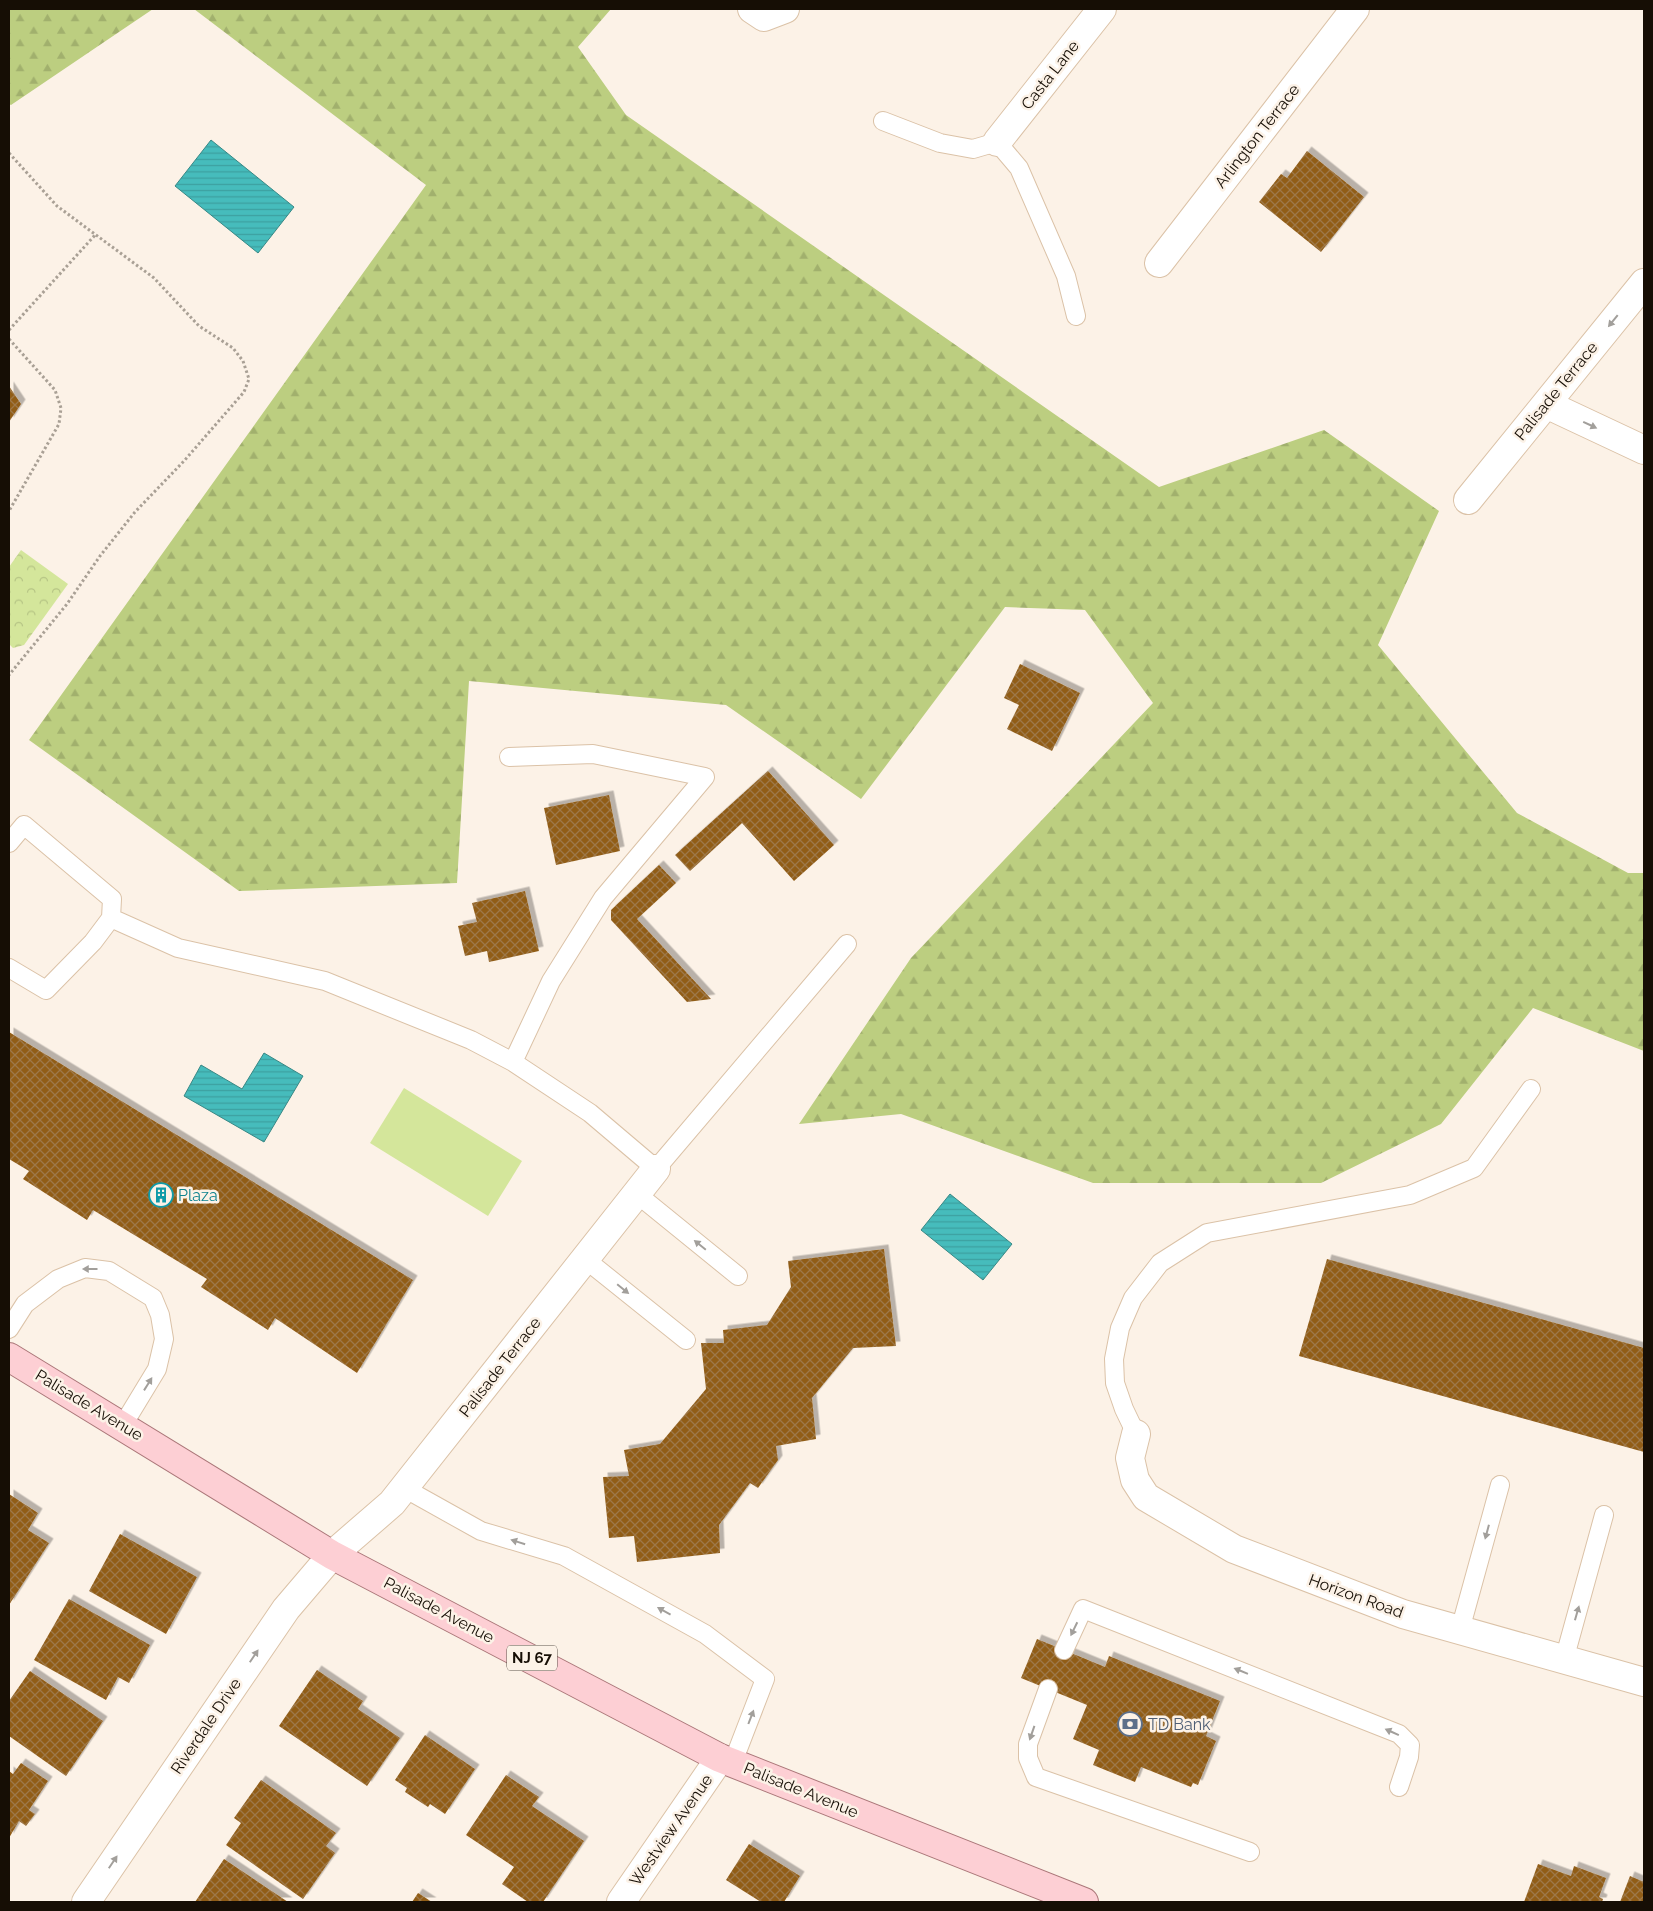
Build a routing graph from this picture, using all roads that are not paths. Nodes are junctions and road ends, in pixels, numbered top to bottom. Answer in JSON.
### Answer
{"nodes":[{"id":1,"x":752,"y":9,"type":"edge"},
{"id":2,"x":785,"y":9,"type":"edge"},
{"id":3,"x":1102,"y":9,"type":"edge"},
{"id":4,"x":1355,"y":9,"type":"edge"},
{"id":5,"x":883,"y":121,"type":"dead end"},
{"id":6,"x":998,"y":142,"type":"junction"},
{"id":7,"x":1159,"y":263,"type":"dead end"},
{"id":8,"x":1644,"y":283,"type":"edge"},
{"id":9,"x":1076,"y":316,"type":"dead end"},
{"id":10,"x":1546,"y":404,"type":"junction"},
{"id":11,"x":1644,"y":450,"type":"edge"},
{"id":12,"x":1468,"y":500,"type":"dead end"},
{"id":13,"x":509,"y":757,"type":"dead end"},
{"id":14,"x":9,"y":843,"type":"edge"},
{"id":15,"x":111,"y":918,"type":"junction"},
{"id":16,"x":847,"y":944,"type":"dead end"},
{"id":17,"x":9,"y":968,"type":"edge"},
{"id":18,"x":513,"y":1062,"type":"junction"},
{"id":19,"x":1530,"y":1089,"type":"dead end"},
{"id":20,"x":656,"y":1169,"type":"junction"},
{"id":21,"x":637,"y":1194,"type":"junction"},
{"id":22,"x":585,"y":1259,"type":"junction"},
{"id":23,"x":738,"y":1276,"type":"dead end"},
{"id":24,"x":9,"y":1329,"type":"edge"},
{"id":25,"x":686,"y":1340,"type":"dead end"},
{"id":26,"x":9,"y":1356,"type":"edge"},
{"id":27,"x":123,"y":1426,"type":"junction"},
{"id":28,"x":1136,"y":1434,"type":"joint"},
{"id":29,"x":1500,"y":1485,"type":"dead end"},
{"id":30,"x":404,"y":1488,"type":"junction"},
{"id":31,"x":1604,"y":1515,"type":"dead end"},
{"id":32,"x":332,"y":1554,"type":"junction"},
{"id":33,"x":1460,"y":1630,"type":"junction"},
{"id":34,"x":1064,"y":1650,"type":"dead end"},
{"id":35,"x":1564,"y":1660,"type":"junction"},
{"id":36,"x":1644,"y":1682,"type":"edge"},
{"id":37,"x":1048,"y":1689,"type":"dead end"},
{"id":38,"x":727,"y":1760,"type":"junction"},
{"id":39,"x":1399,"y":1787,"type":"dead end"},
{"id":40,"x":1250,"y":1852,"type":"dead end"},
{"id":41,"x":86,"y":1902,"type":"edge"},
{"id":42,"x":621,"y":1902,"type":"edge"},
{"id":43,"x":1084,"y":1902,"type":"edge"}],
"edges":[{"from":1,"to":2,"type":"street"},
{"from":3,"to":6,"type":"street","name":"Casta Lane"},
{"from":4,"to":7,"type":"street","name":"Arlington Terrace"},
{"from":5,"to":6,"type":"lane"},
{"from":6,"to":9,"type":"lane"},
{"from":8,"to":10,"type":"street","name":"Palisade Terrace","one_way":true},
{"from":10,"to":11,"type":"street","one_way":true},
{"from":10,"to":12,"type":"street","name":"Palisade Terrace"},
{"from":13,"to":18,"type":"lane"},
{"from":14,"to":15,"type":"lane"},
{"from":15,"to":17,"type":"lane"},
{"from":15,"to":18,"type":"lane"},
{"from":16,"to":20,"type":"lane"},
{"from":18,"to":20,"type":"lane"},
{"from":19,"to":28,"type":"lane"},
{"from":20,"to":21,"type":"street","name":"Palisade Terrace"},
{"from":21,"to":22,"type":"street","name":"Palisade Terrace"},
{"from":23,"to":21,"type":"lane","one_way":true},
{"from":22,"to":25,"type":"lane","one_way":true},
{"from":22,"to":30,"type":"street","name":"Palisade Terrace"},
{"from":27,"to":24,"type":"lane","one_way":true},
{"from":26,"to":27,"type":"main road","name":"Palisade Avenue","number":"NJ 67"},
{"from":27,"to":32,"type":"main road","name":"Palisade Avenue","number":"NJ 67"},
{"from":28,"to":33,"type":"street","name":"Horizon Road"},
{"from":29,"to":33,"type":"lane","one_way":true},
{"from":30,"to":32,"type":"street","name":"Palisade Terrace"},
{"from":38,"to":30,"type":"lane","one_way":true},
{"from":35,"to":31,"type":"lane","one_way":true},
{"from":32,"to":38,"type":"main road","name":"Palisade Avenue","number":"NJ 67"},
{"from":41,"to":32,"type":"street","name":"Riverdale Drive","one_way":true},
{"from":33,"to":35,"type":"street","name":"Horizon Road"},
{"from":39,"to":34,"type":"lane","one_way":true},
{"from":35,"to":36,"type":"street","name":"Horizon Road"},
{"from":37,"to":40,"type":"lane","one_way":true},
{"from":38,"to":42,"type":"street","name":"Westview Avenue"},
{"from":38,"to":43,"type":"main road","name":"Palisade Avenue","number":"NJ 67"}]}
